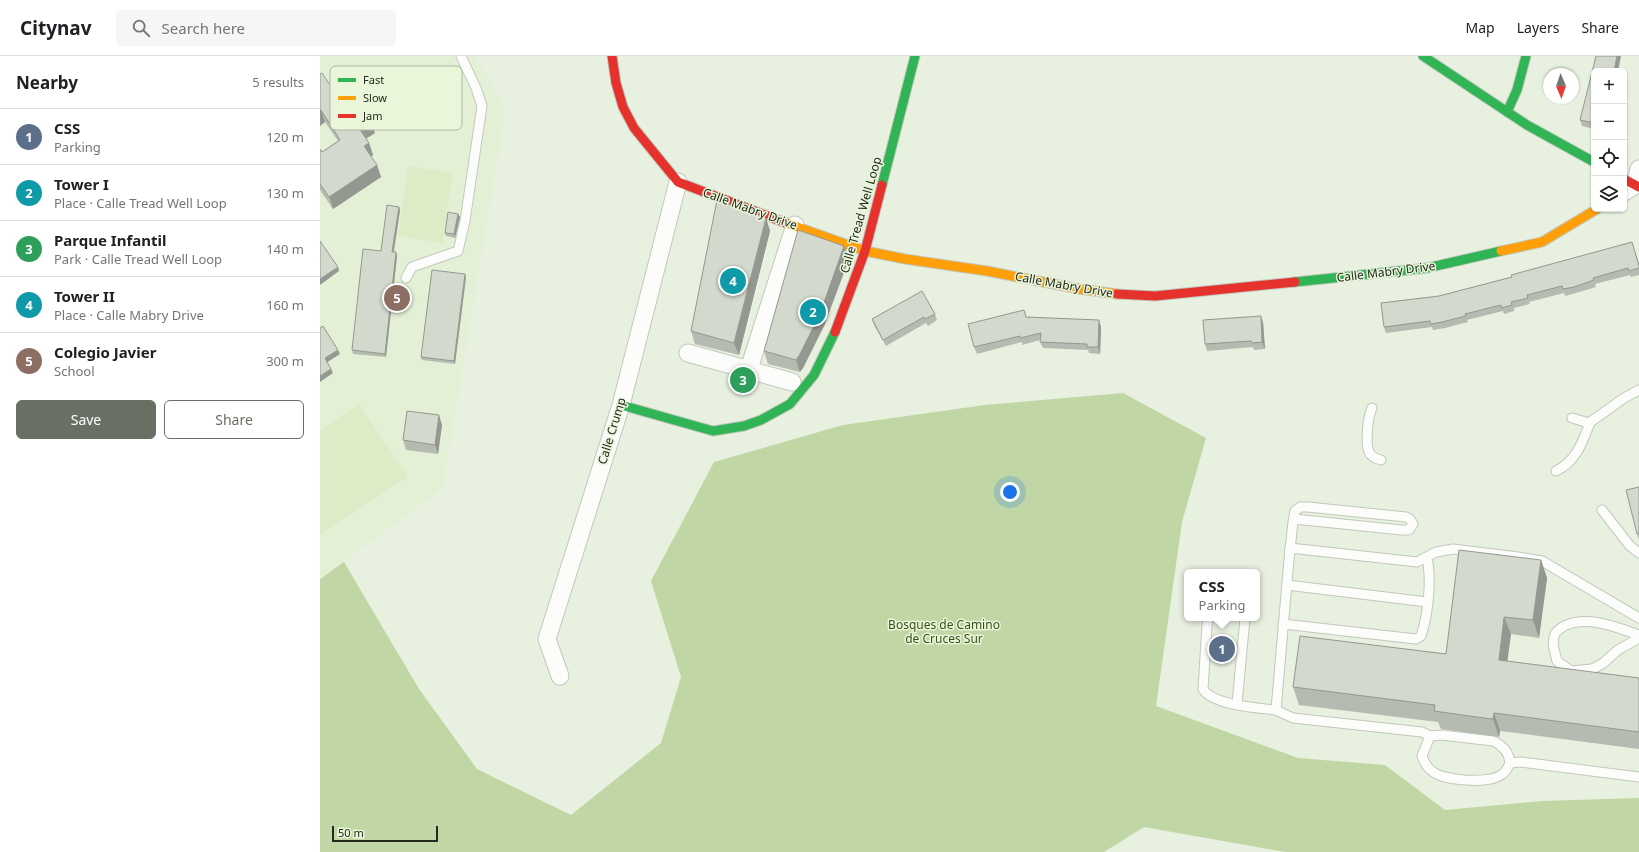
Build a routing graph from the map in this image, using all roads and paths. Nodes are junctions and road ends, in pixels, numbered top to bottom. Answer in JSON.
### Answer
{"nodes":[{"id":1,"x":461,"y":56,"type":"edge"},
{"id":2,"x":612,"y":56,"type":"edge"},
{"id":3,"x":915,"y":56,"type":"edge"},
{"id":4,"x":1423,"y":56,"type":"edge"},
{"id":5,"x":1526,"y":56,"type":"edge"},
{"id":6,"x":1507,"y":112,"type":"junction"},
{"id":7,"x":1591,"y":160,"type":"edge"},
{"id":8,"x":678,"y":182,"type":"junction"},
{"id":9,"x":1591,"y":212,"type":"edge"},
{"id":10,"x":795,"y":225,"type":"junction"},
{"id":11,"x":865,"y":251,"type":"junction"},
{"id":12,"x":406,"y":278,"type":"dead end"},
{"id":13,"x":688,"y":354,"type":"dead end"},
{"id":14,"x":749,"y":369,"type":"junction"},
{"id":15,"x":792,"y":382,"type":"dead end"},
{"id":16,"x":1639,"y":390,"type":"edge"},
{"id":17,"x":621,"y":405,"type":"junction"},
{"id":18,"x":1372,"y":408,"type":"dead end"},
{"id":19,"x":1572,"y":418,"type":"dead end"},
{"id":20,"x":1589,"y":423,"type":"junction"},
{"id":21,"x":1381,"y":460,"type":"dead end"},
{"id":22,"x":1556,"y":471,"type":"dead end"},
{"id":23,"x":1602,"y":510,"type":"dead end"},
{"id":24,"x":1294,"y":519,"type":"junction"},
{"id":25,"x":1290,"y":548,"type":"junction"},
{"id":26,"x":1639,"y":553,"type":"edge"},
{"id":27,"x":1427,"y":558,"type":"junction"},
{"id":28,"x":1286,"y":585,"type":"junction"},
{"id":29,"x":1427,"y":602,"type":"junction"},
{"id":30,"x":1639,"y":618,"type":"edge"},
{"id":31,"x":1208,"y":621,"type":"edge"},
{"id":32,"x":1245,"y":621,"type":"edge"},
{"id":33,"x":1283,"y":624,"type":"junction"},
{"id":34,"x":1639,"y":635,"type":"edge"},
{"id":35,"x":1639,"y":638,"type":"edge"},
{"id":36,"x":560,"y":676,"type":"dead end"},
{"id":37,"x":1237,"y":704,"type":"junction"},
{"id":38,"x":1276,"y":710,"type":"junction"},
{"id":39,"x":1430,"y":736,"type":"junction"},
{"id":40,"x":1510,"y":763,"type":"junction"},
{"id":41,"x":1639,"y":777,"type":"edge"}],
"edges":[{"from":1,"to":12,"type":"lane"},
{"from":2,"to":8,"type":"street","name":"Calle Mabry Drive"},
{"from":3,"to":11,"type":"street","name":"Calle Tread Well Loop"},
{"from":4,"to":6,"type":"street"},
{"from":5,"to":6,"type":"street"},
{"from":6,"to":7,"type":"street"},
{"from":8,"to":10,"type":"street","name":"Calle Mabry Drive"},
{"from":8,"to":17,"type":"street","name":"Calle Crump"},
{"from":9,"to":11,"type":"street","name":"Calle Mabry Drive"},
{"from":10,"to":11,"type":"street","name":"Calle Mabry Drive"},
{"from":10,"to":14,"type":"street"},
{"from":11,"to":17,"type":"street","name":"Calle Tread Well Loop"},
{"from":13,"to":14,"type":"street"},
{"from":14,"to":15,"type":"street"},
{"from":16,"to":20,"type":"lane"},
{"from":17,"to":36,"type":"street","name":"Calle Crump"},
{"from":18,"to":21,"type":"lane"},
{"from":19,"to":20,"type":"lane"},
{"from":20,"to":22,"type":"lane"},
{"from":23,"to":26,"type":"lane"},
{"from":24,"to":24,"type":"lane"},
{"from":24,"to":25,"type":"lane"},
{"from":25,"to":27,"type":"lane"},
{"from":25,"to":28,"type":"lane"},
{"from":27,"to":29,"type":"lane"},
{"from":27,"to":30,"type":"lane"},
{"from":28,"to":29,"type":"lane"},
{"from":28,"to":33,"type":"lane"},
{"from":29,"to":33,"type":"lane"},
{"from":31,"to":37,"type":"lane"},
{"from":32,"to":37,"type":"lane"},
{"from":33,"to":38,"type":"lane"},
{"from":34,"to":35,"type":"lane"},
{"from":37,"to":38,"type":"lane"},
{"from":38,"to":39,"type":"lane"},
{"from":39,"to":40,"type":"lane"},
{"from":39,"to":40,"type":"lane"},
{"from":40,"to":41,"type":"lane"}]}
